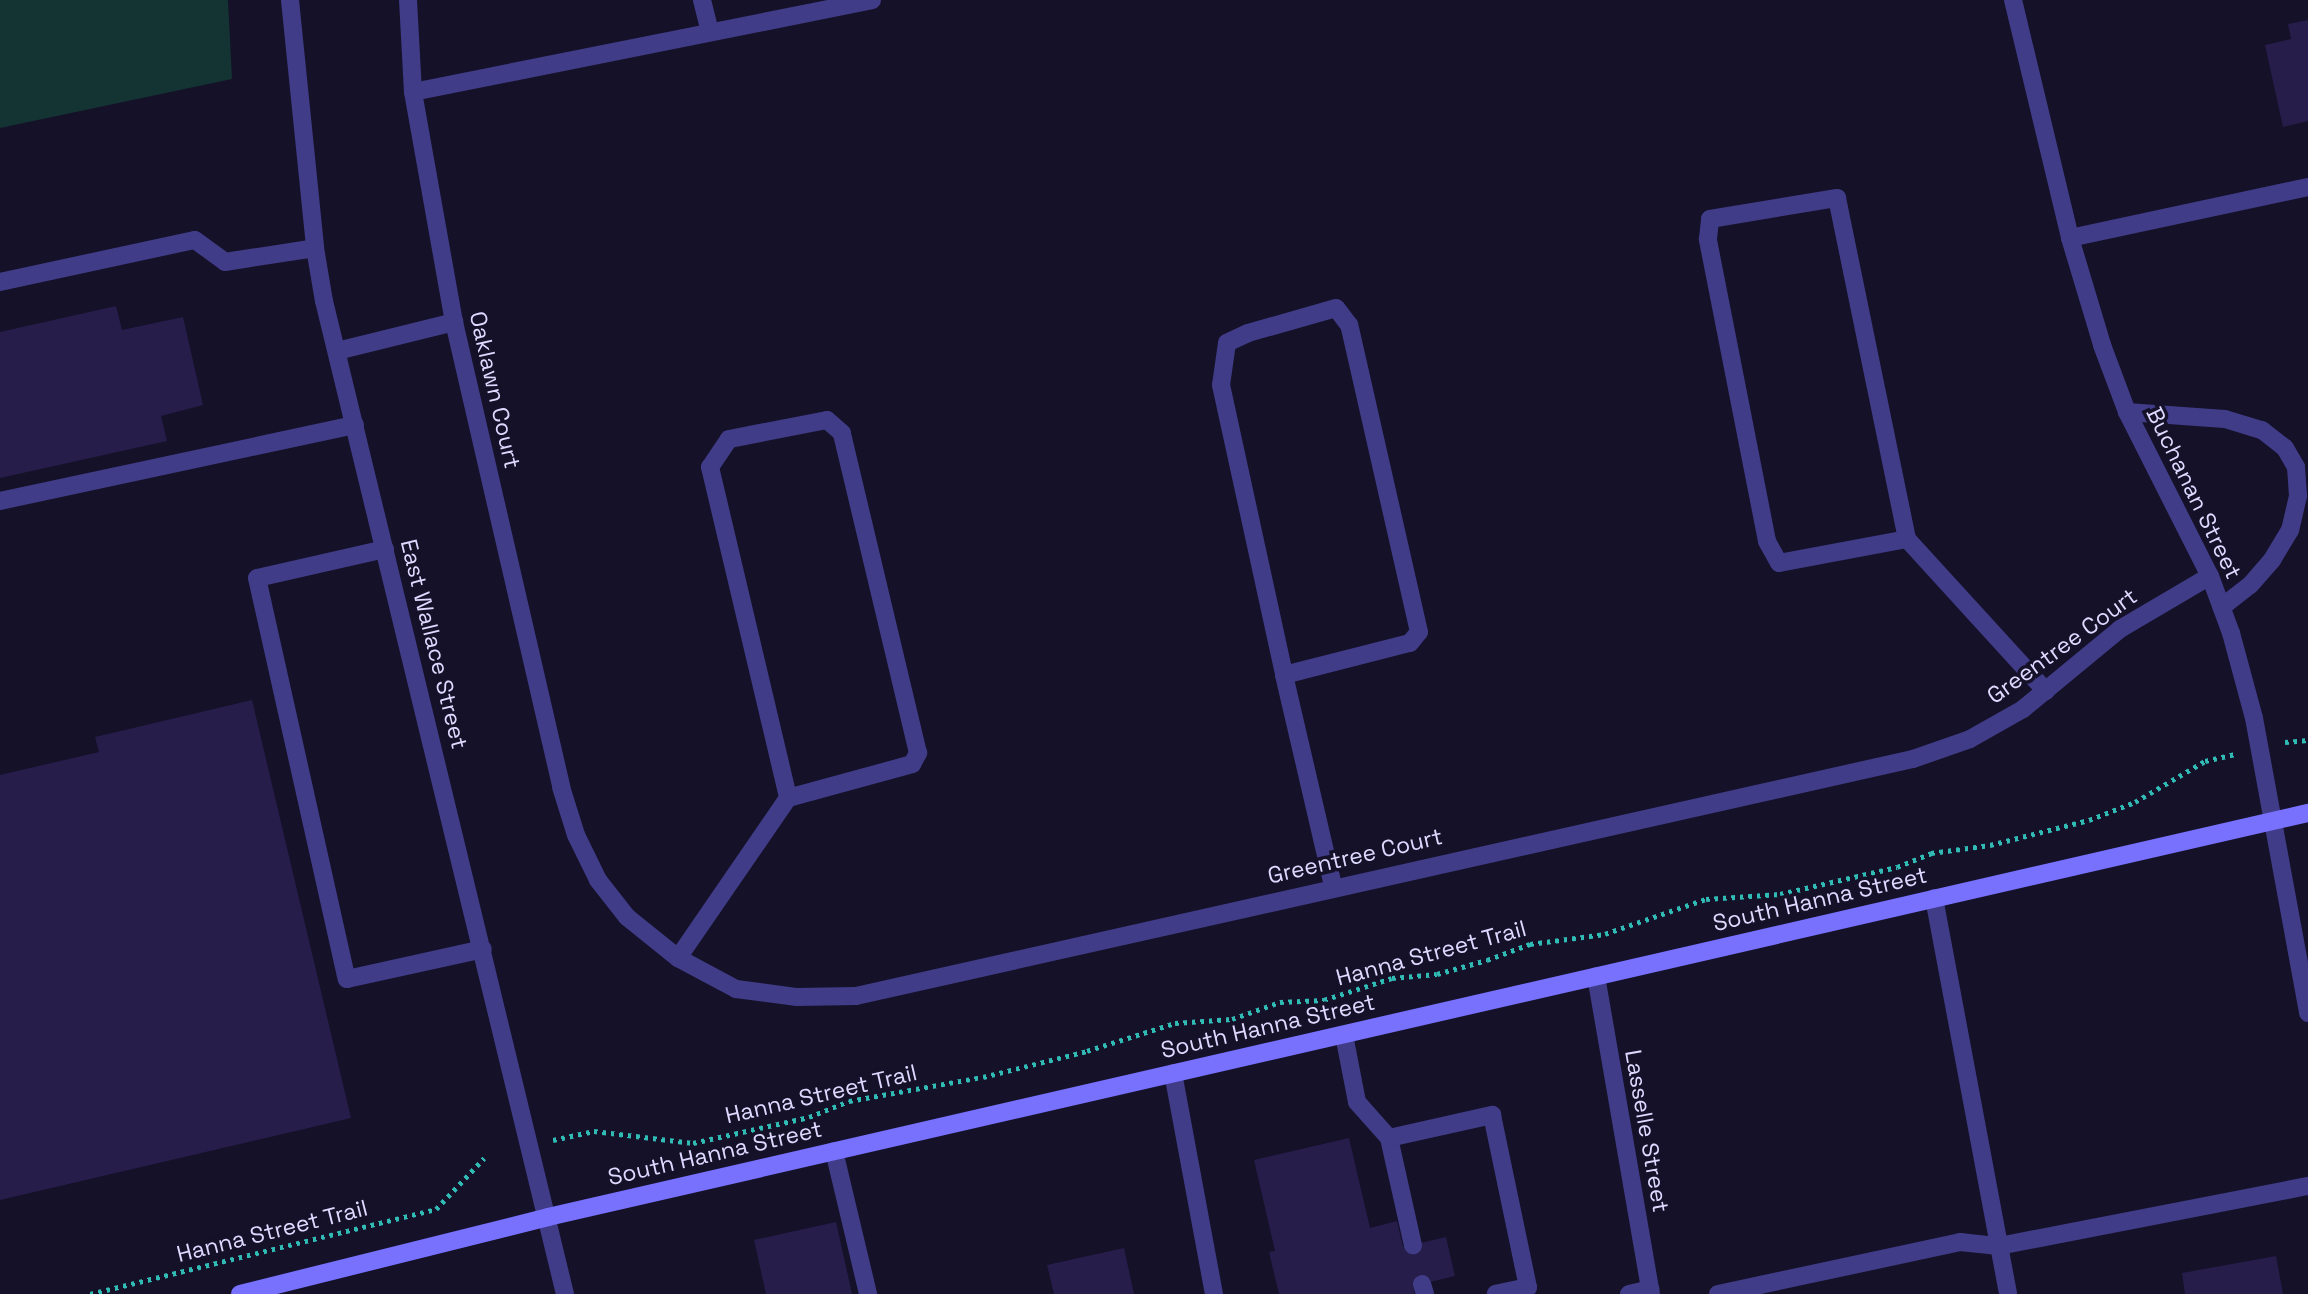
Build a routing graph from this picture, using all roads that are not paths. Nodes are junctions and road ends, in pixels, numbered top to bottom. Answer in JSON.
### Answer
{"nodes":[{"id":1,"x":290,"y":0,"type":"edge"},
{"id":2,"x":408,"y":0,"type":"edge"},
{"id":3,"x":702,"y":0,"type":"edge"},
{"id":4,"x":872,"y":0,"type":"edge"},
{"id":5,"x":2013,"y":0,"type":"edge"},
{"id":6,"x":710,"y":32,"type":"junction"},
{"id":7,"x":413,"y":92,"type":"junction"},
{"id":8,"x":2308,"y":187,"type":"edge"},
{"id":9,"x":2070,"y":238,"type":"junction"},
{"id":10,"x":315,"y":248,"type":"junction"},
{"id":11,"x":0,"y":282,"type":"edge"},
{"id":12,"x":454,"y":322,"type":"junction"},
{"id":13,"x":337,"y":351,"type":"junction"},
{"id":14,"x":2127,"y":412,"type":"junction"},
{"id":15,"x":355,"y":425,"type":"junction"},
{"id":16,"x":0,"y":501,"type":"edge"},
{"id":17,"x":1907,"y":539,"type":"junction"},
{"id":18,"x":386,"y":549,"type":"junction"},
{"id":19,"x":2210,"y":576,"type":"junction"},
{"id":20,"x":2222,"y":607,"type":"junction"},
{"id":21,"x":1284,"y":675,"type":"junction"},
{"id":22,"x":2046,"y":691,"type":"junction"},
{"id":23,"x":561,"y":787,"type":"joint"},
{"id":24,"x":788,"y":798,"type":"junction"},
{"id":25,"x":2308,"y":813,"type":"edge"},
{"id":26,"x":2272,"y":822,"type":"junction"},
{"id":27,"x":1333,"y":886,"type":"junction"},
{"id":28,"x":1934,"y":898,"type":"junction"},
{"id":29,"x":483,"y":949,"type":"junction"},
{"id":30,"x":678,"y":958,"type":"junction"},
{"id":31,"x":1596,"y":976,"type":"junction"},
{"id":32,"x":2308,"y":1013,"type":"edge"},
{"id":33,"x":1344,"y":1035,"type":"junction"},
{"id":34,"x":1173,"y":1073,"type":"junction"},
{"id":35,"x":1390,"y":1138,"type":"junction"},
{"id":36,"x":834,"y":1151,"type":"junction"},
{"id":37,"x":2308,"y":1186,"type":"edge"},
{"id":38,"x":548,"y":1217,"type":"junction"},
{"id":39,"x":1413,"y":1245,"type":"dead end"},
{"id":40,"x":1999,"y":1246,"type":"junction"},
{"id":41,"x":1650,"y":1292,"type":"edge"},
{"id":42,"x":240,"y":1294,"type":"edge"},
{"id":43,"x":565,"y":1294,"type":"edge"},
{"id":44,"x":868,"y":1294,"type":"edge"},
{"id":45,"x":1214,"y":1294,"type":"edge"},
{"id":46,"x":1496,"y":1294,"type":"edge"},
{"id":47,"x":1629,"y":1294,"type":"edge"},
{"id":48,"x":1718,"y":1294,"type":"edge"},
{"id":49,"x":2008,"y":1294,"type":"edge"}],
"edges":[{"from":1,"to":10,"type":"street","name":"East Wallace Street"},
{"from":2,"to":7,"type":"street","name":"Oaklawn Court"},
{"from":3,"to":6,"type":"street"},
{"from":4,"to":6,"type":"street"},
{"from":5,"to":9,"type":"street","name":"Buchanan Street"},
{"from":6,"to":7,"type":"street"},
{"from":7,"to":12,"type":"street","name":"Oaklawn Court"},
{"from":8,"to":9,"type":"street"},
{"from":9,"to":14,"type":"street","name":"Buchanan Street"},
{"from":10,"to":11,"type":"street"},
{"from":10,"to":13,"type":"street","name":"East Wallace Street"},
{"from":12,"to":13,"type":"street"},
{"from":12,"to":23,"type":"street","name":"Oaklawn Court"},
{"from":13,"to":15,"type":"street","name":"East Wallace Street"},
{"from":14,"to":19,"type":"street","name":"Buchanan Street"},
{"from":14,"to":20,"type":"street"},
{"from":15,"to":16,"type":"street"},
{"from":15,"to":18,"type":"street","name":"East Wallace Street"},
{"from":17,"to":17,"type":"street"},
{"from":17,"to":22,"type":"street"},
{"from":18,"to":29,"type":"street","name":"East Wallace Street"},
{"from":18,"to":29,"type":"street"},
{"from":19,"to":20,"type":"street","name":"Buchanan Street"},
{"from":19,"to":22,"type":"street","name":"Greentree Court"},
{"from":20,"to":26,"type":"street","name":"Buchanan Street"},
{"from":21,"to":21,"type":"street"},
{"from":21,"to":27,"type":"street"},
{"from":22,"to":27,"type":"street","name":"Greentree Court"},
{"from":23,"to":30,"type":"street","name":"Greentree Court"},
{"from":24,"to":24,"type":"street"},
{"from":24,"to":30,"type":"street"},
{"from":25,"to":26,"type":"street","name":"South Hanna Street"},
{"from":26,"to":28,"type":"street","name":"South Hanna Street"},
{"from":26,"to":32,"type":"street","name":"Buchanan Street"},
{"from":27,"to":30,"type":"street","name":"Greentree Court"},
{"from":28,"to":31,"type":"street","name":"South Hanna Street"},
{"from":28,"to":40,"type":"street"},
{"from":29,"to":38,"type":"street","name":"East Wallace Street"},
{"from":31,"to":33,"type":"street","name":"South Hanna Street"},
{"from":31,"to":41,"type":"street","name":"Lasselle Street"},
{"from":33,"to":34,"type":"street","name":"South Hanna Street"},
{"from":33,"to":35,"type":"street"},
{"from":34,"to":36,"type":"street","name":"South Hanna Street"},
{"from":34,"to":45,"type":"street"},
{"from":35,"to":39,"type":"street"},
{"from":35,"to":46,"type":"street"},
{"from":36,"to":38,"type":"street","name":"South Hanna Street"},
{"from":36,"to":44,"type":"street"},
{"from":37,"to":40,"type":"street"},
{"from":38,"to":42,"type":"street","name":"South Hanna Street"},
{"from":38,"to":43,"type":"street","name":"East Wallace Street"},
{"from":40,"to":48,"type":"street"},
{"from":40,"to":49,"type":"street"},
{"from":41,"to":47,"type":"street"}]}
